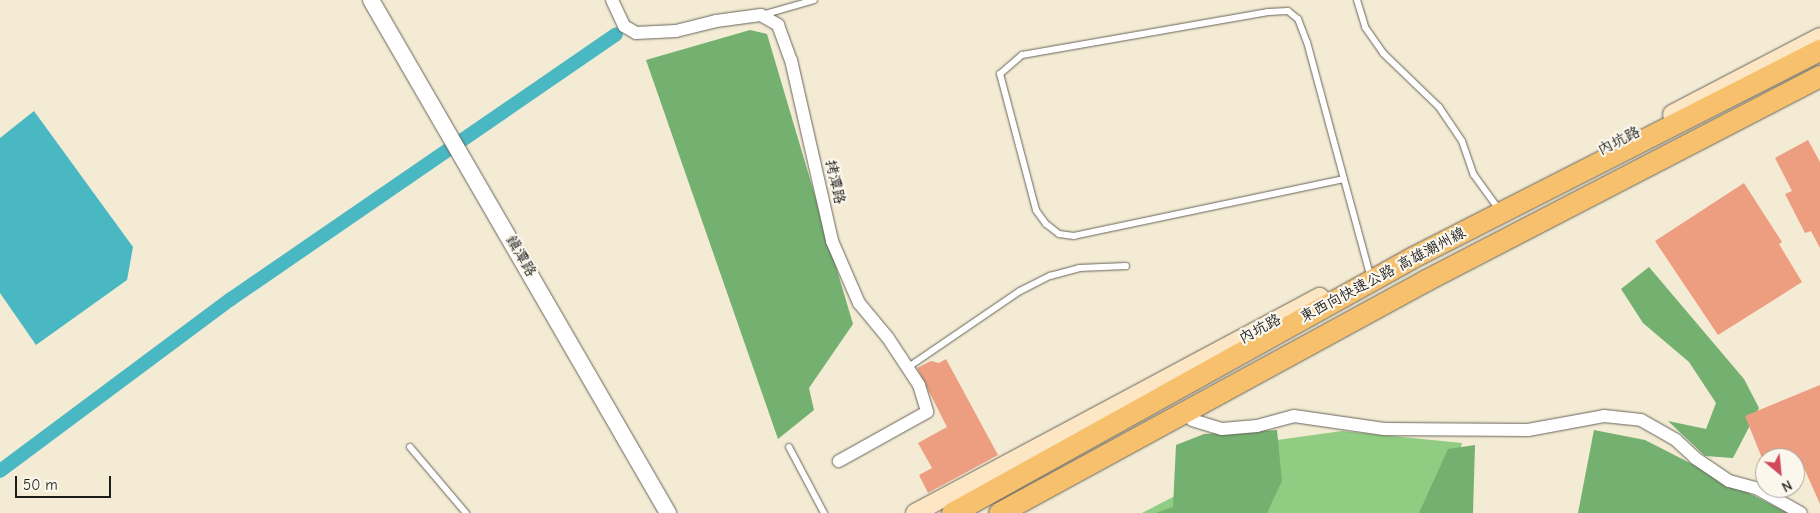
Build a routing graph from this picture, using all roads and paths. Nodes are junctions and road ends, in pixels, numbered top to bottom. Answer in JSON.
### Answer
{"nodes":[{"id":1,"x":371,"y":0,"type":"edge"},
{"id":2,"x":612,"y":0,"type":"edge"},
{"id":3,"x":814,"y":0,"type":"edge"},
{"id":4,"x":1357,"y":0,"type":"edge"},
{"id":5,"x":761,"y":15,"type":"junction"},
{"id":6,"x":1820,"y":37,"type":"edge"},
{"id":7,"x":1820,"y":50,"type":"edge"},
{"id":8,"x":1820,"y":76,"type":"edge"},
{"id":9,"x":1820,"y":88,"type":"edge"},
{"id":10,"x":1344,"y":178,"type":"junction"},
{"id":11,"x":1496,"y":204,"type":"junction"},
{"id":12,"x":1126,"y":266,"type":"dead end"},
{"id":13,"x":1369,"y":271,"type":"junction"},
{"id":14,"x":907,"y":368,"type":"junction"},
{"id":15,"x":1192,"y":420,"type":"junction"},
{"id":16,"x":410,"y":447,"type":"dead end"},
{"id":17,"x":789,"y":447,"type":"dead end"},
{"id":18,"x":839,"y":461,"type":"dead end"},
{"id":19,"x":1021,"y":512,"type":"edge"},
{"id":20,"x":466,"y":513,"type":"edge"},
{"id":21,"x":668,"y":513,"type":"edge"},
{"id":22,"x":824,"y":513,"type":"edge"},
{"id":23,"x":915,"y":513,"type":"edge"},
{"id":24,"x":952,"y":513,"type":"edge"},
{"id":25,"x":999,"y":513,"type":"edge"},
{"id":26,"x":1801,"y":513,"type":"edge"}],
"edges":[{"from":1,"to":21,"type":"street","name":"鎮潭路"},
{"from":2,"to":5,"type":"street"},
{"from":3,"to":5,"type":"lane"},
{"from":4,"to":11,"type":"lane"},
{"from":5,"to":14,"type":"street","name":"拷潭路"},
{"from":6,"to":11,"type":"main road","name":"內坑路"},
{"from":7,"to":24,"type":"highway","name":"東西向快速公路 高雄潮州線"},
{"from":8,"to":25,"type":"highway","name":"東西向快速公路 高雄潮州線"},
{"from":9,"to":15,"type":"main road"},
{"from":10,"to":10,"type":"lane"},
{"from":10,"to":13,"type":"lane"},
{"from":11,"to":13,"type":"main road","name":"內坑路"},
{"from":12,"to":14,"type":"lane"},
{"from":13,"to":23,"type":"main road","name":"內坑路"},
{"from":14,"to":18,"type":"street","name":"拷潭路"},
{"from":15,"to":19,"type":"main road"},
{"from":15,"to":26,"type":"street"},
{"from":16,"to":20,"type":"lane"},
{"from":17,"to":22,"type":"lane"}]}
